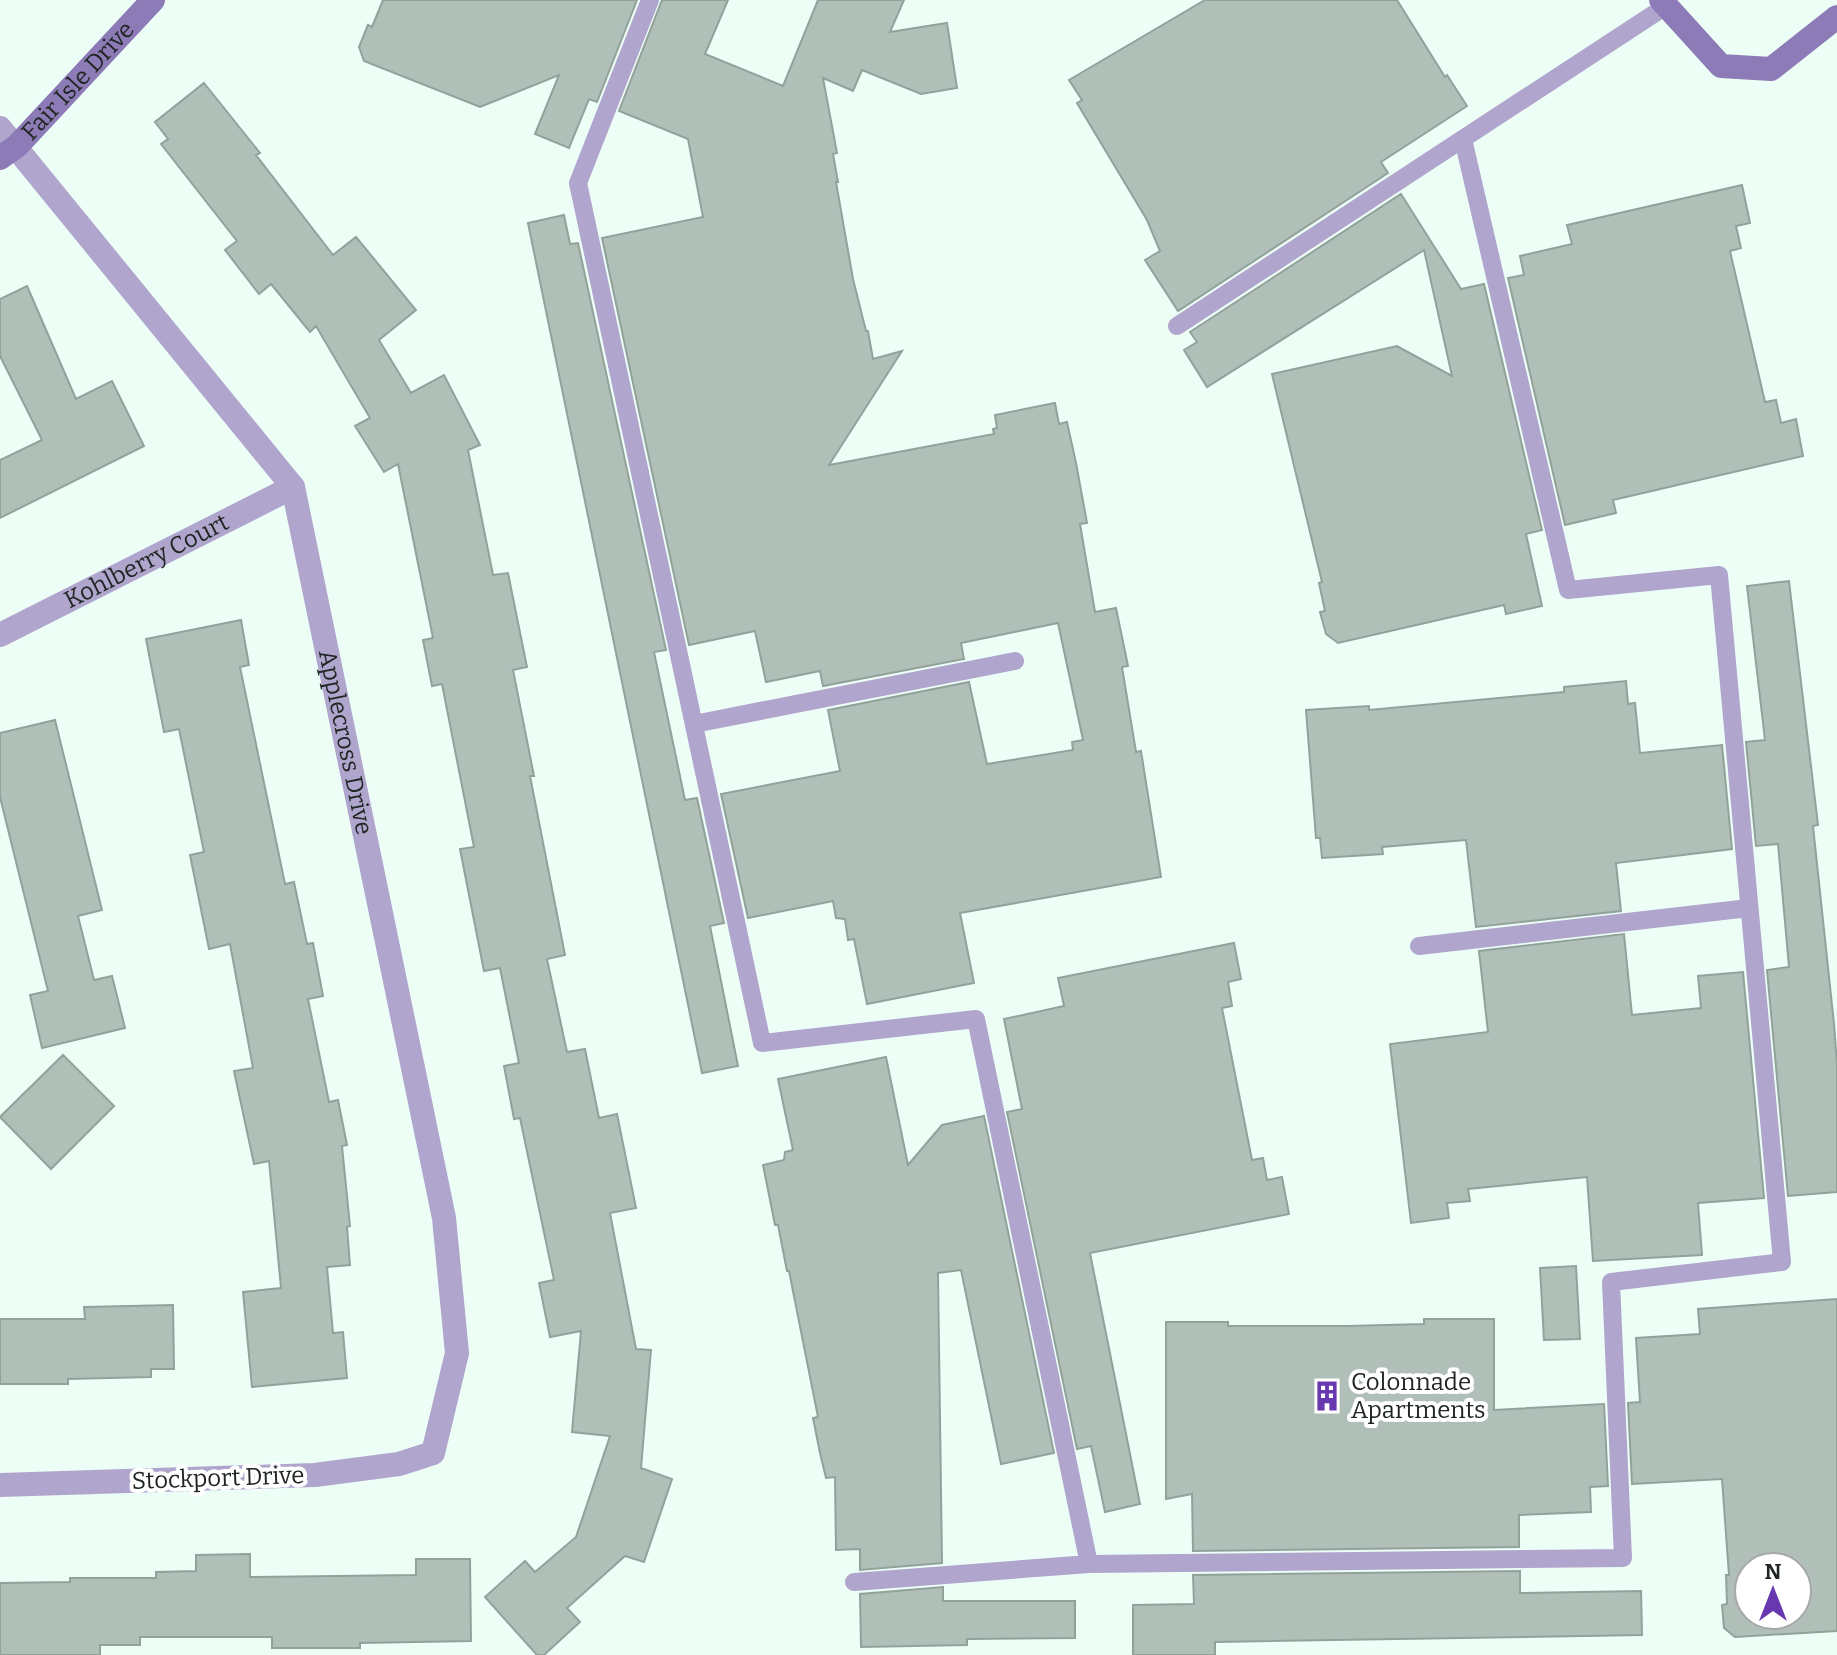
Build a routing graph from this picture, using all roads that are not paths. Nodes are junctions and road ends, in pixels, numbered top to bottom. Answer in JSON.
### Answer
{"nodes":[{"id":1,"x":153,"y":0,"type":"edge"},
{"id":2,"x":650,"y":0,"type":"edge"},
{"id":3,"x":1663,"y":3,"type":"edge"},
{"id":4,"x":1837,"y":17,"type":"edge"},
{"id":5,"x":0,"y":128,"type":"edge"},
{"id":6,"x":1463,"y":139,"type":"junction"},
{"id":7,"x":8,"y":152,"type":"edge"},
{"id":8,"x":1177,"y":326,"type":"dead end"},
{"id":9,"x":293,"y":487,"type":"junction"},
{"id":10,"x":0,"y":635,"type":"edge"},
{"id":11,"x":1015,"y":661,"type":"dead end"},
{"id":12,"x":694,"y":724,"type":"junction"},
{"id":13,"x":1749,"y":908,"type":"junction"},
{"id":14,"x":1419,"y":946,"type":"dead end"},
{"id":15,"x":433,"y":1453,"type":"joint"},
{"id":16,"x":0,"y":1485,"type":"edge"},
{"id":17,"x":1089,"y":1564,"type":"junction"},
{"id":18,"x":854,"y":1582,"type":"dead end"}],
"edges":[{"from":1,"to":7,"type":"street","name":"Fair Isle Drive"},
{"from":2,"to":12,"type":"lane"},
{"from":3,"to":4,"type":"street"},
{"from":3,"to":6,"type":"lane"},
{"from":5,"to":7,"type":"street","name":"Applecross Drive"},
{"from":6,"to":8,"type":"lane"},
{"from":6,"to":13,"type":"lane"},
{"from":7,"to":9,"type":"street","name":"Applecross Drive"},
{"from":9,"to":10,"type":"street","name":"Kohlberry Court"},
{"from":9,"to":15,"type":"street","name":"Applecross Drive"},
{"from":11,"to":12,"type":"lane"},
{"from":12,"to":17,"type":"lane"},
{"from":13,"to":14,"type":"lane"},
{"from":13,"to":17,"type":"lane"},
{"from":15,"to":16,"type":"street","name":"Stockport Drive"},
{"from":17,"to":18,"type":"lane"}]}
